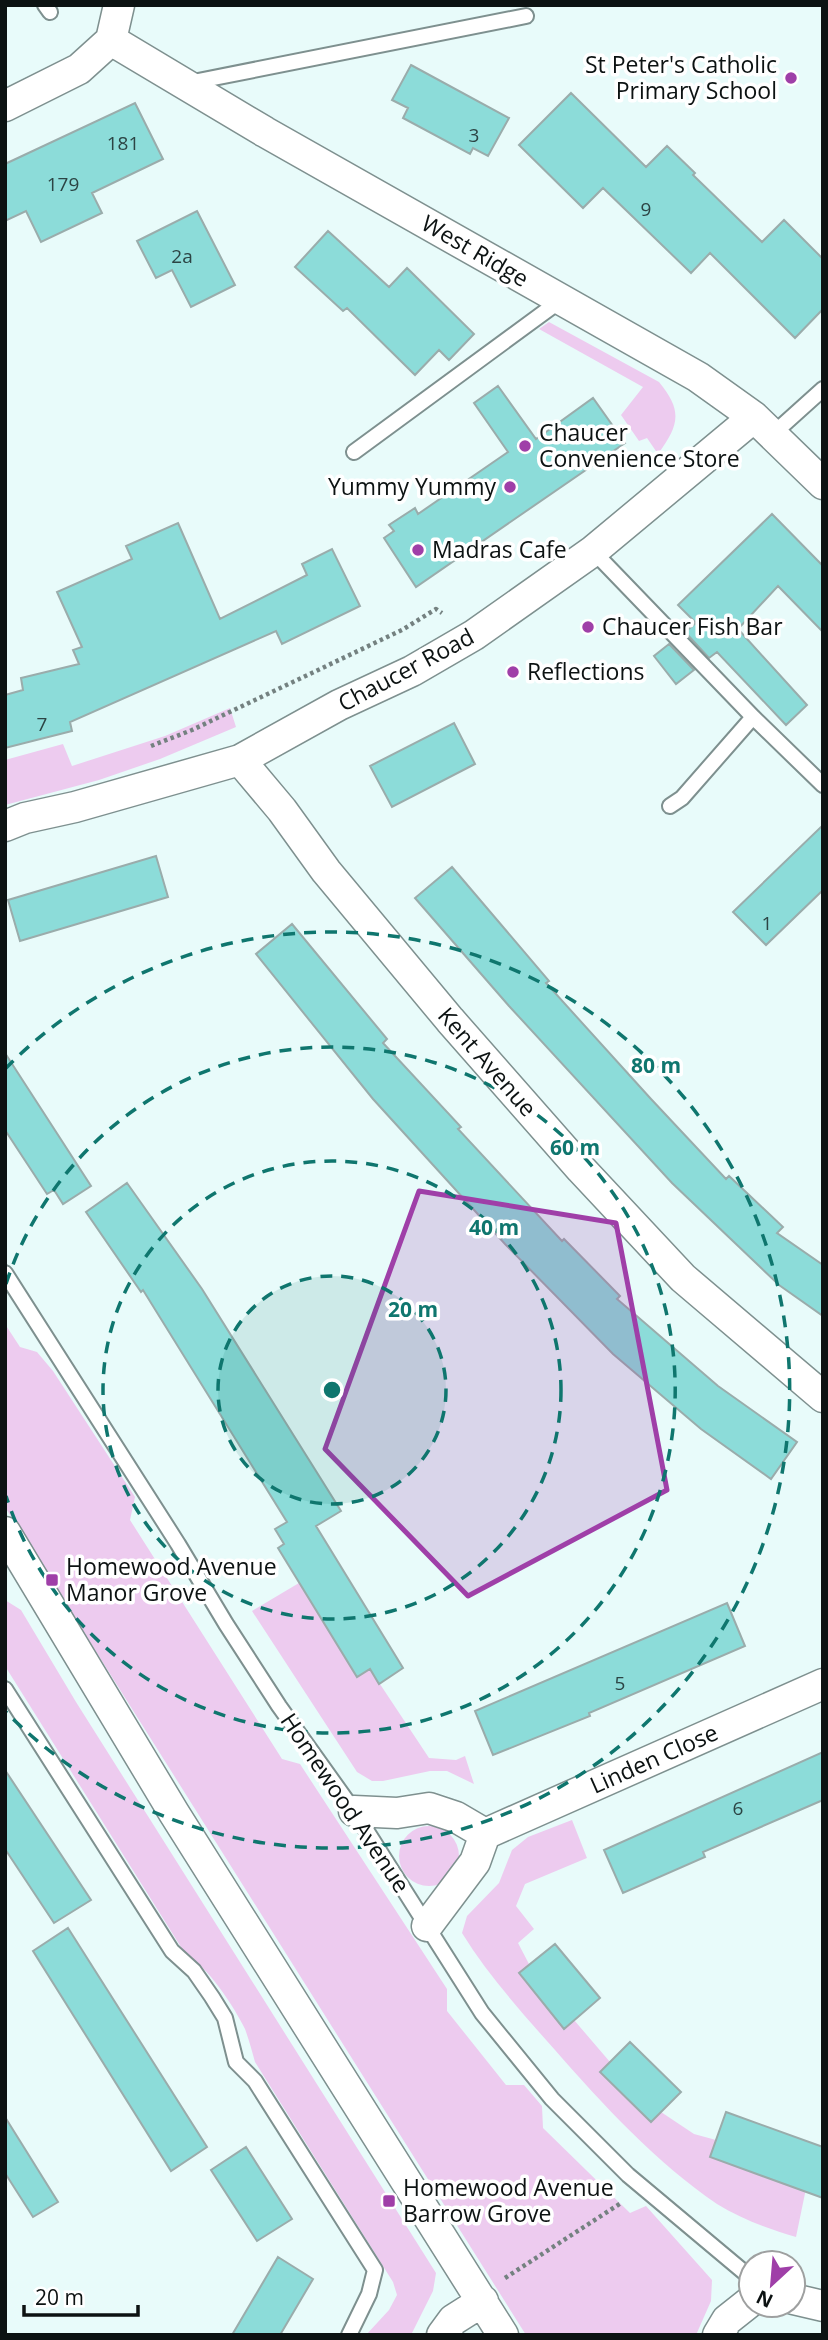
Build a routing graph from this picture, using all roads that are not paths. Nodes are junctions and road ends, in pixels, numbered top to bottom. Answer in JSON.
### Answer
{"nodes":[{"id":1,"x":119,"y":5,"type":"edge"},
{"id":2,"x":526,"y":16,"type":"dead end"},
{"id":3,"x":111,"y":40,"type":"junction"},
{"id":4,"x":187,"y":84,"type":"junction"},
{"id":5,"x":5,"y":106,"type":"edge"},
{"id":6,"x":561,"y":300,"type":"junction"},
{"id":7,"x":823,"y":390,"type":"edge"},
{"id":8,"x":763,"y":426,"type":"junction"},
{"id":9,"x":354,"y":452,"type":"dead end"},
{"id":10,"x":823,"y":484,"type":"edge"},
{"id":11,"x":593,"y":551,"type":"junction"},
{"id":12,"x":753,"y":717,"type":"junction"},
{"id":13,"x":240,"y":760,"type":"junction"},
{"id":14,"x":823,"y":785,"type":"edge"},
{"id":15,"x":670,"y":806,"type":"dead end"},
{"id":16,"x":5,"y":826,"type":"edge"},
{"id":17,"x":5,"y":1273,"type":"edge"},
{"id":18,"x":823,"y":1397,"type":"edge"},
{"id":19,"x":5,"y":1532,"type":"edge"},
{"id":20,"x":13,"y":1563,"type":"edge"},
{"id":21,"x":823,"y":1685,"type":"edge"},
{"id":22,"x":5,"y":1689,"type":"edge"},
{"id":23,"x":354,"y":1811,"type":"junction"},
{"id":24,"x":485,"y":1833,"type":"junction"},
{"id":25,"x":426,"y":1926,"type":"junction"},
{"id":26,"x":737,"y":2267,"type":"edge"},
{"id":27,"x":481,"y":2298,"type":"junction"},
{"id":28,"x":737,"y":2312,"type":"edge"},
{"id":29,"x":349,"y":2335,"type":"edge"},
{"id":30,"x":442,"y":2335,"type":"edge"},
{"id":31,"x":503,"y":2335,"type":"edge"},
{"id":32,"x":718,"y":2335,"type":"edge"}],
"edges":[{"from":1,"to":3,"type":"street"},
{"from":2,"to":4,"type":"lane"},
{"from":3,"to":4,"type":"street","name":"West Ridge"},
{"from":3,"to":5,"type":"street"},
{"from":4,"to":6,"type":"street","name":"West Ridge"},
{"from":6,"to":8,"type":"street","name":"West Ridge"},
{"from":6,"to":9,"type":"lane"},
{"from":7,"to":8,"type":"lane"},
{"from":8,"to":10,"type":"street","name":"West Ridge"},
{"from":8,"to":11,"type":"street","name":"Chaucer Road"},
{"from":11,"to":12,"type":"lane"},
{"from":11,"to":13,"type":"street","name":"Chaucer Road"},
{"from":12,"to":14,"type":"lane"},
{"from":12,"to":15,"type":"lane"},
{"from":13,"to":16,"type":"street","name":"Chaucer Road"},
{"from":13,"to":18,"type":"street","name":"Kent Avenue"},
{"from":17,"to":23,"type":"lane","name":"Homewood Avenue"},
{"from":19,"to":20,"type":"street"},
{"from":20,"to":27,"type":"street"},
{"from":21,"to":24,"type":"street","name":"Linden Close"},
{"from":22,"to":29,"type":"lane"},
{"from":23,"to":24,"type":"street"},
{"from":23,"to":25,"type":"lane","name":"Homewood Avenue"},
{"from":24,"to":25,"type":"street"},
{"from":25,"to":26,"type":"lane","name":"Homewood Avenue"},
{"from":27,"to":30,"type":"street"},
{"from":27,"to":31,"type":"street"},
{"from":28,"to":32,"type":"street"}]}
